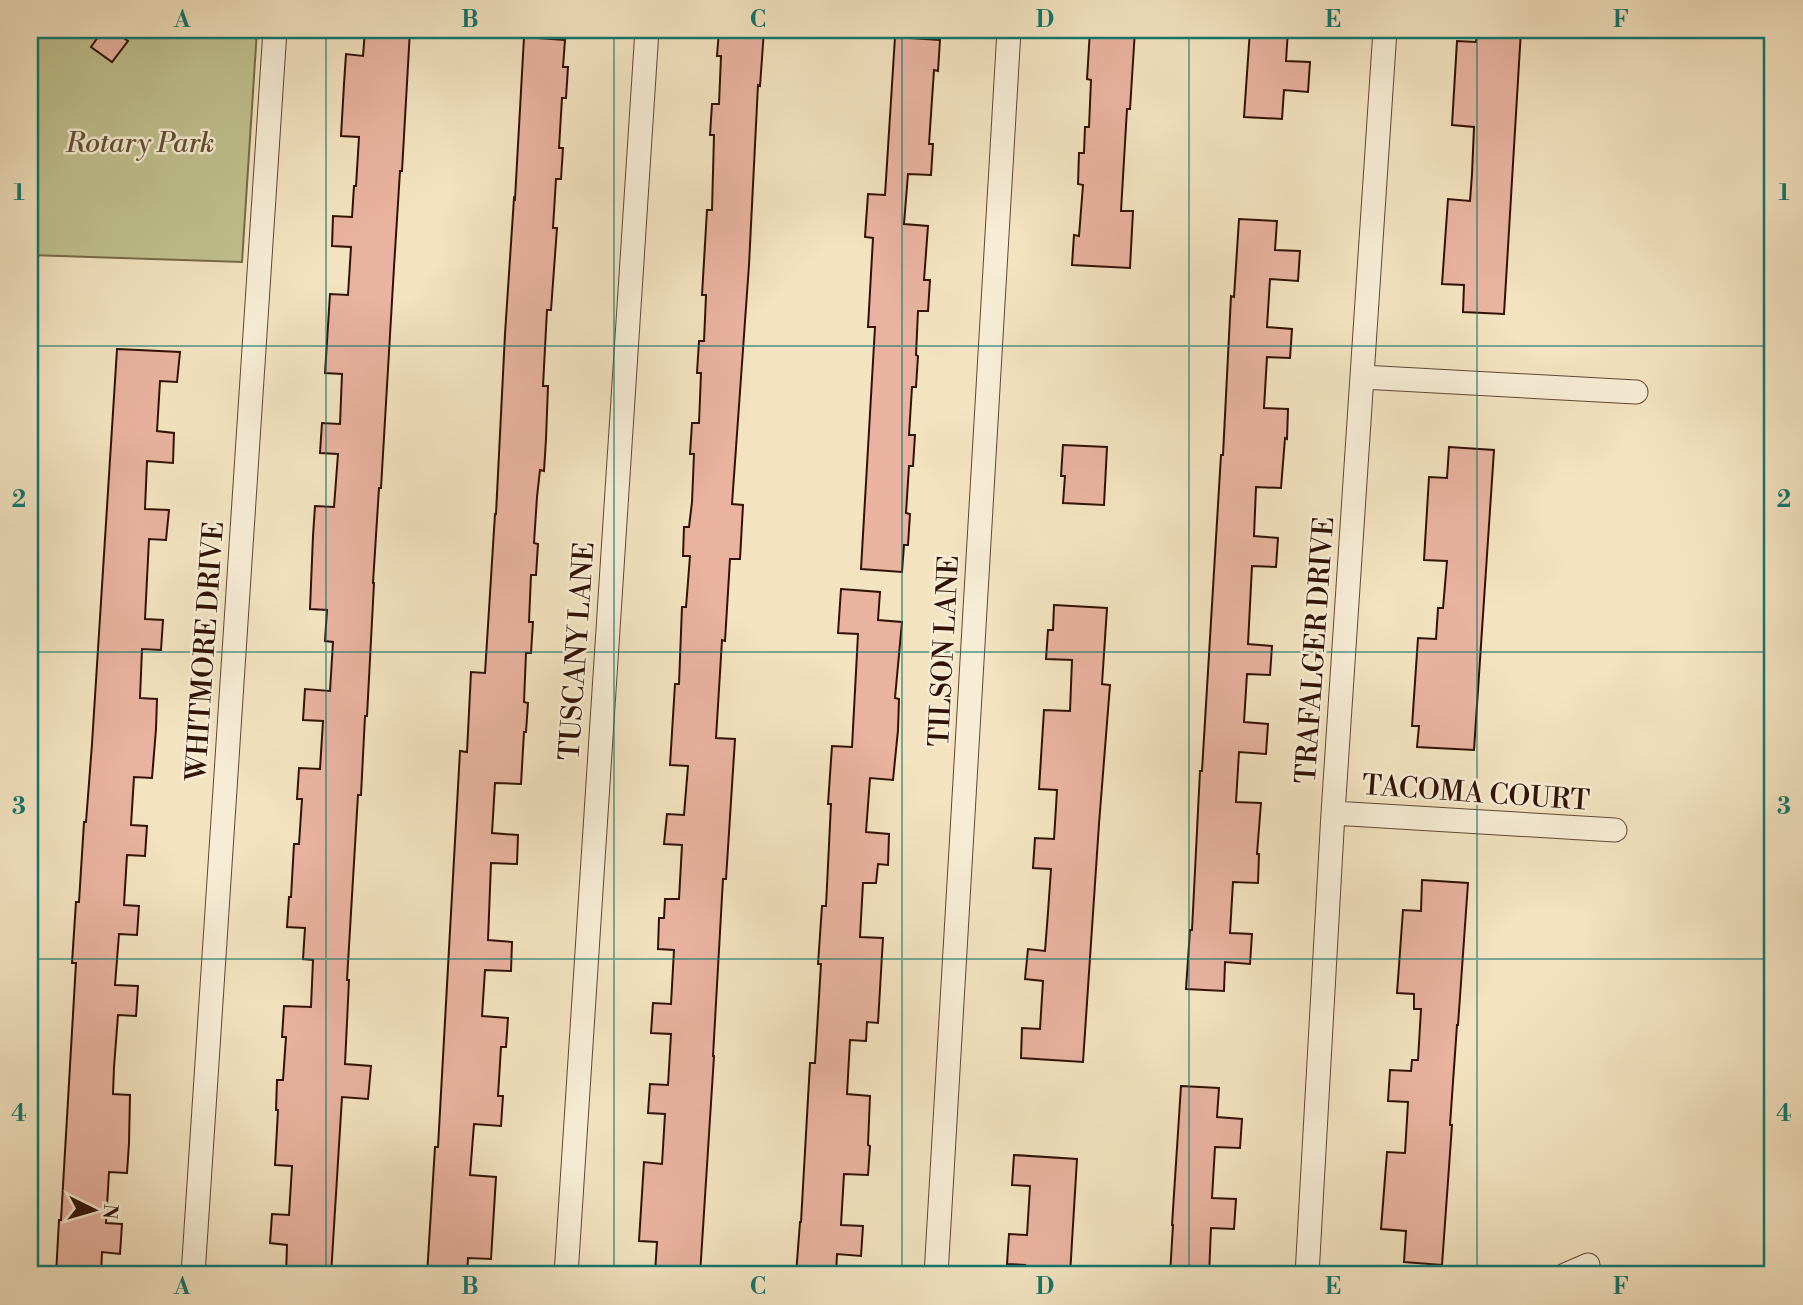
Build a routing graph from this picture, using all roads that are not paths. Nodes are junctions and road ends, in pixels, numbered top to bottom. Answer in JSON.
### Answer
{"nodes":[{"id":1,"x":275,"y":30,"type":"edge"},
{"id":2,"x":647,"y":30,"type":"edge"},
{"id":3,"x":1009,"y":30,"type":"edge"},
{"id":4,"x":1385,"y":30,"type":"edge"},
{"id":5,"x":1362,"y":377,"type":"junction"},
{"id":6,"x":1636,"y":392,"type":"dead end"},
{"id":7,"x":1333,"y":813,"type":"junction"},
{"id":8,"x":1615,"y":830,"type":"dead end"},
{"id":9,"x":1588,"y":1265,"type":"dead end"},
{"id":10,"x":193,"y":1275,"type":"edge"},
{"id":11,"x":566,"y":1275,"type":"edge"},
{"id":12,"x":936,"y":1275,"type":"edge"},
{"id":13,"x":1307,"y":1275,"type":"edge"},
{"id":14,"x":1565,"y":1275,"type":"edge"}],
"edges":[{"from":1,"to":10,"type":"street","name":"WHITMORE DRIVE"},
{"from":2,"to":11,"type":"street","name":"TUSCANY LANE"},
{"from":3,"to":12,"type":"street","name":"TILSON LANE"},
{"from":4,"to":5,"type":"street","name":"TRAFALGER DRIVE"},
{"from":5,"to":6,"type":"street"},
{"from":5,"to":7,"type":"street","name":"TRAFALGER DRIVE"},
{"from":7,"to":8,"type":"street","name":"TACOMA COURT"},
{"from":7,"to":13,"type":"street","name":"TRAFALGER DRIVE"},
{"from":9,"to":14,"type":"street"}]}
